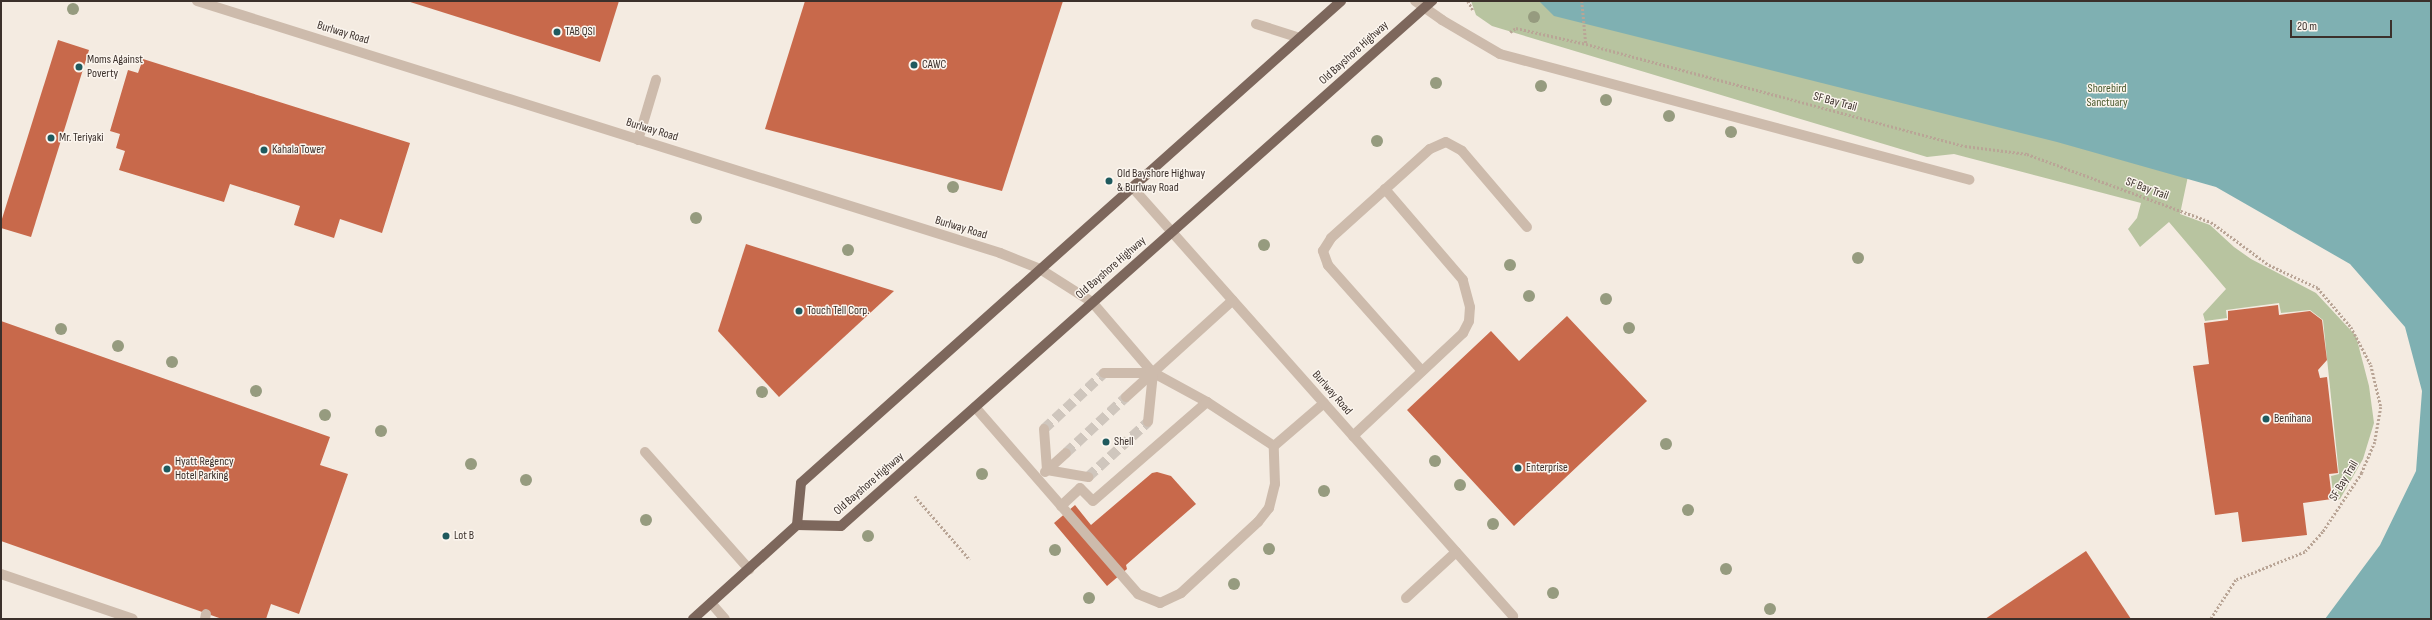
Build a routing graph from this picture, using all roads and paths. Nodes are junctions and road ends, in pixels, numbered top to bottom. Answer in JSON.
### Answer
{"nodes":[{"id":1,"x":197,"y":1,"type":"edge"},
{"id":2,"x":1341,"y":1,"type":"edge"},
{"id":3,"x":1415,"y":1,"type":"edge"},
{"id":4,"x":1582,"y":1,"type":"edge"},
{"id":5,"x":1428,"y":4,"type":"edge"},
{"id":6,"x":1256,"y":24,"type":"dead end"},
{"id":7,"x":1508,"y":33,"type":"dead end"},
{"id":8,"x":1300,"y":38,"type":"junction"},
{"id":9,"x":1586,"y":44,"type":"junction"},
{"id":10,"x":656,"y":80,"type":"dead end"},
{"id":11,"x":638,"y":140,"type":"junction"},
{"id":12,"x":1969,"y":180,"type":"dead end"},
{"id":13,"x":1132,"y":187,"type":"junction"},
{"id":14,"x":1385,"y":189,"type":"junction"},
{"id":15,"x":1527,"y":227,"type":"dead end"},
{"id":16,"x":1172,"y":232,"type":"junction"},
{"id":17,"x":1040,"y":269,"type":"junction"},
{"id":18,"x":1233,"y":300,"type":"junction"},
{"id":19,"x":1092,"y":302,"type":"junction"},
{"id":20,"x":1422,"y":371,"type":"junction"},
{"id":21,"x":1104,"y":373,"type":"tunnel mouth"},
{"id":22,"x":1153,"y":373,"type":"junction"},
{"id":23,"x":1126,"y":397,"type":"tunnel mouth"},
{"id":24,"x":1207,"y":402,"type":"junction"},
{"id":25,"x":1324,"y":403,"type":"junction"},
{"id":26,"x":975,"y":406,"type":"junction"},
{"id":27,"x":1148,"y":422,"type":"tunnel mouth"},
{"id":28,"x":1044,"y":429,"type":"dead end"},
{"id":29,"x":1353,"y":436,"type":"junction"},
{"id":30,"x":1274,"y":446,"type":"junction"},
{"id":31,"x":645,"y":452,"type":"dead end"},
{"id":32,"x":1066,"y":453,"type":"tunnel mouth"},
{"id":33,"x":1047,"y":470,"type":"junction"},
{"id":34,"x":1088,"y":476,"type":"dead end"},
{"id":35,"x":1038,"y":480,"type":"junction"},
{"id":36,"x":915,"y":496,"type":"dead end"},
{"id":37,"x":1061,"y":506,"type":"junction"},
{"id":38,"x":797,"y":525,"type":"junction"},
{"id":39,"x":1456,"y":552,"type":"junction"},
{"id":40,"x":970,"y":560,"type":"dead end"},
{"id":41,"x":749,"y":569,"type":"junction"},
{"id":42,"x":1,"y":574,"type":"edge"},
{"id":43,"x":1406,"y":598,"type":"dead end"},
{"id":44,"x":711,"y":603,"type":"junction"},
{"id":45,"x":1513,"y":616,"type":"dead end"},
{"id":46,"x":133,"y":619,"type":"edge"},
{"id":47,"x":693,"y":619,"type":"edge"},
{"id":48,"x":725,"y":619,"type":"edge"},
{"id":49,"x":2211,"y":619,"type":"edge"}],
"edges":[{"from":1,"to":11,"type":"street","name":"Burlway Road"},
{"from":2,"to":8,"type":"main road"},
{"from":3,"to":5,"type":"street"},
{"from":4,"to":9,"type":"path"},
{"from":5,"to":12,"type":"street"},
{"from":5,"to":16,"type":"main road","name":"Old Bayshore Highway"},
{"from":6,"to":8,"type":"street"},
{"from":7,"to":9,"type":"path","name":"SF Bay Trail"},
{"from":8,"to":13,"type":"main road"},
{"from":9,"to":49,"type":"path","name":"SF Bay Trail"},
{"from":10,"to":11,"type":"street"},
{"from":11,"to":17,"type":"street","name":"Burlway Road"},
{"from":13,"to":16,"type":"street","name":"Burlway Road"},
{"from":13,"to":17,"type":"main road"},
{"from":14,"to":15,"type":"street"},
{"from":14,"to":20,"type":"street"},
{"from":14,"to":20,"type":"street"},
{"from":16,"to":18,"type":"street","name":"Burlway Road"},
{"from":16,"to":19,"type":"main road","name":"Old Bayshore Highway"},
{"from":17,"to":19,"type":"street","name":"Burlway Road"},
{"from":17,"to":38,"type":"main road"},
{"from":18,"to":22,"type":"street"},
{"from":18,"to":25,"type":"street","name":"Burlway Road"},
{"from":19,"to":22,"type":"street","name":"Burlway Road"},
{"from":19,"to":26,"type":"main road","name":"Old Bayshore Highway"},
{"from":20,"to":29,"type":"street"},
{"from":21,"to":22,"type":"street"},
{"from":22,"to":23,"type":"street"},
{"from":22,"to":24,"type":"street"},
{"from":22,"to":27,"type":"street"},
{"from":24,"to":30,"type":"street"},
{"from":24,"to":37,"type":"street"},
{"from":25,"to":29,"type":"street","name":"Burlway Road"},
{"from":25,"to":30,"type":"street"},
{"from":26,"to":35,"type":"street"},
{"from":26,"to":38,"type":"main road","name":"Old Bayshore Highway"},
{"from":28,"to":33,"type":"street"},
{"from":29,"to":39,"type":"street","name":"Burlway Road"},
{"from":30,"to":37,"type":"street"},
{"from":31,"to":41,"type":"street"},
{"from":32,"to":33,"type":"street"},
{"from":33,"to":34,"type":"street"},
{"from":33,"to":35,"type":"street"},
{"from":35,"to":37,"type":"street"},
{"from":36,"to":40,"type":"path"},
{"from":38,"to":41,"type":"main road"},
{"from":39,"to":43,"type":"street"},
{"from":39,"to":45,"type":"street","name":"Burlway Road"},
{"from":41,"to":44,"type":"main road"},
{"from":42,"to":46,"type":"street"},
{"from":44,"to":47,"type":"main road"},
{"from":44,"to":48,"type":"street"}]}
